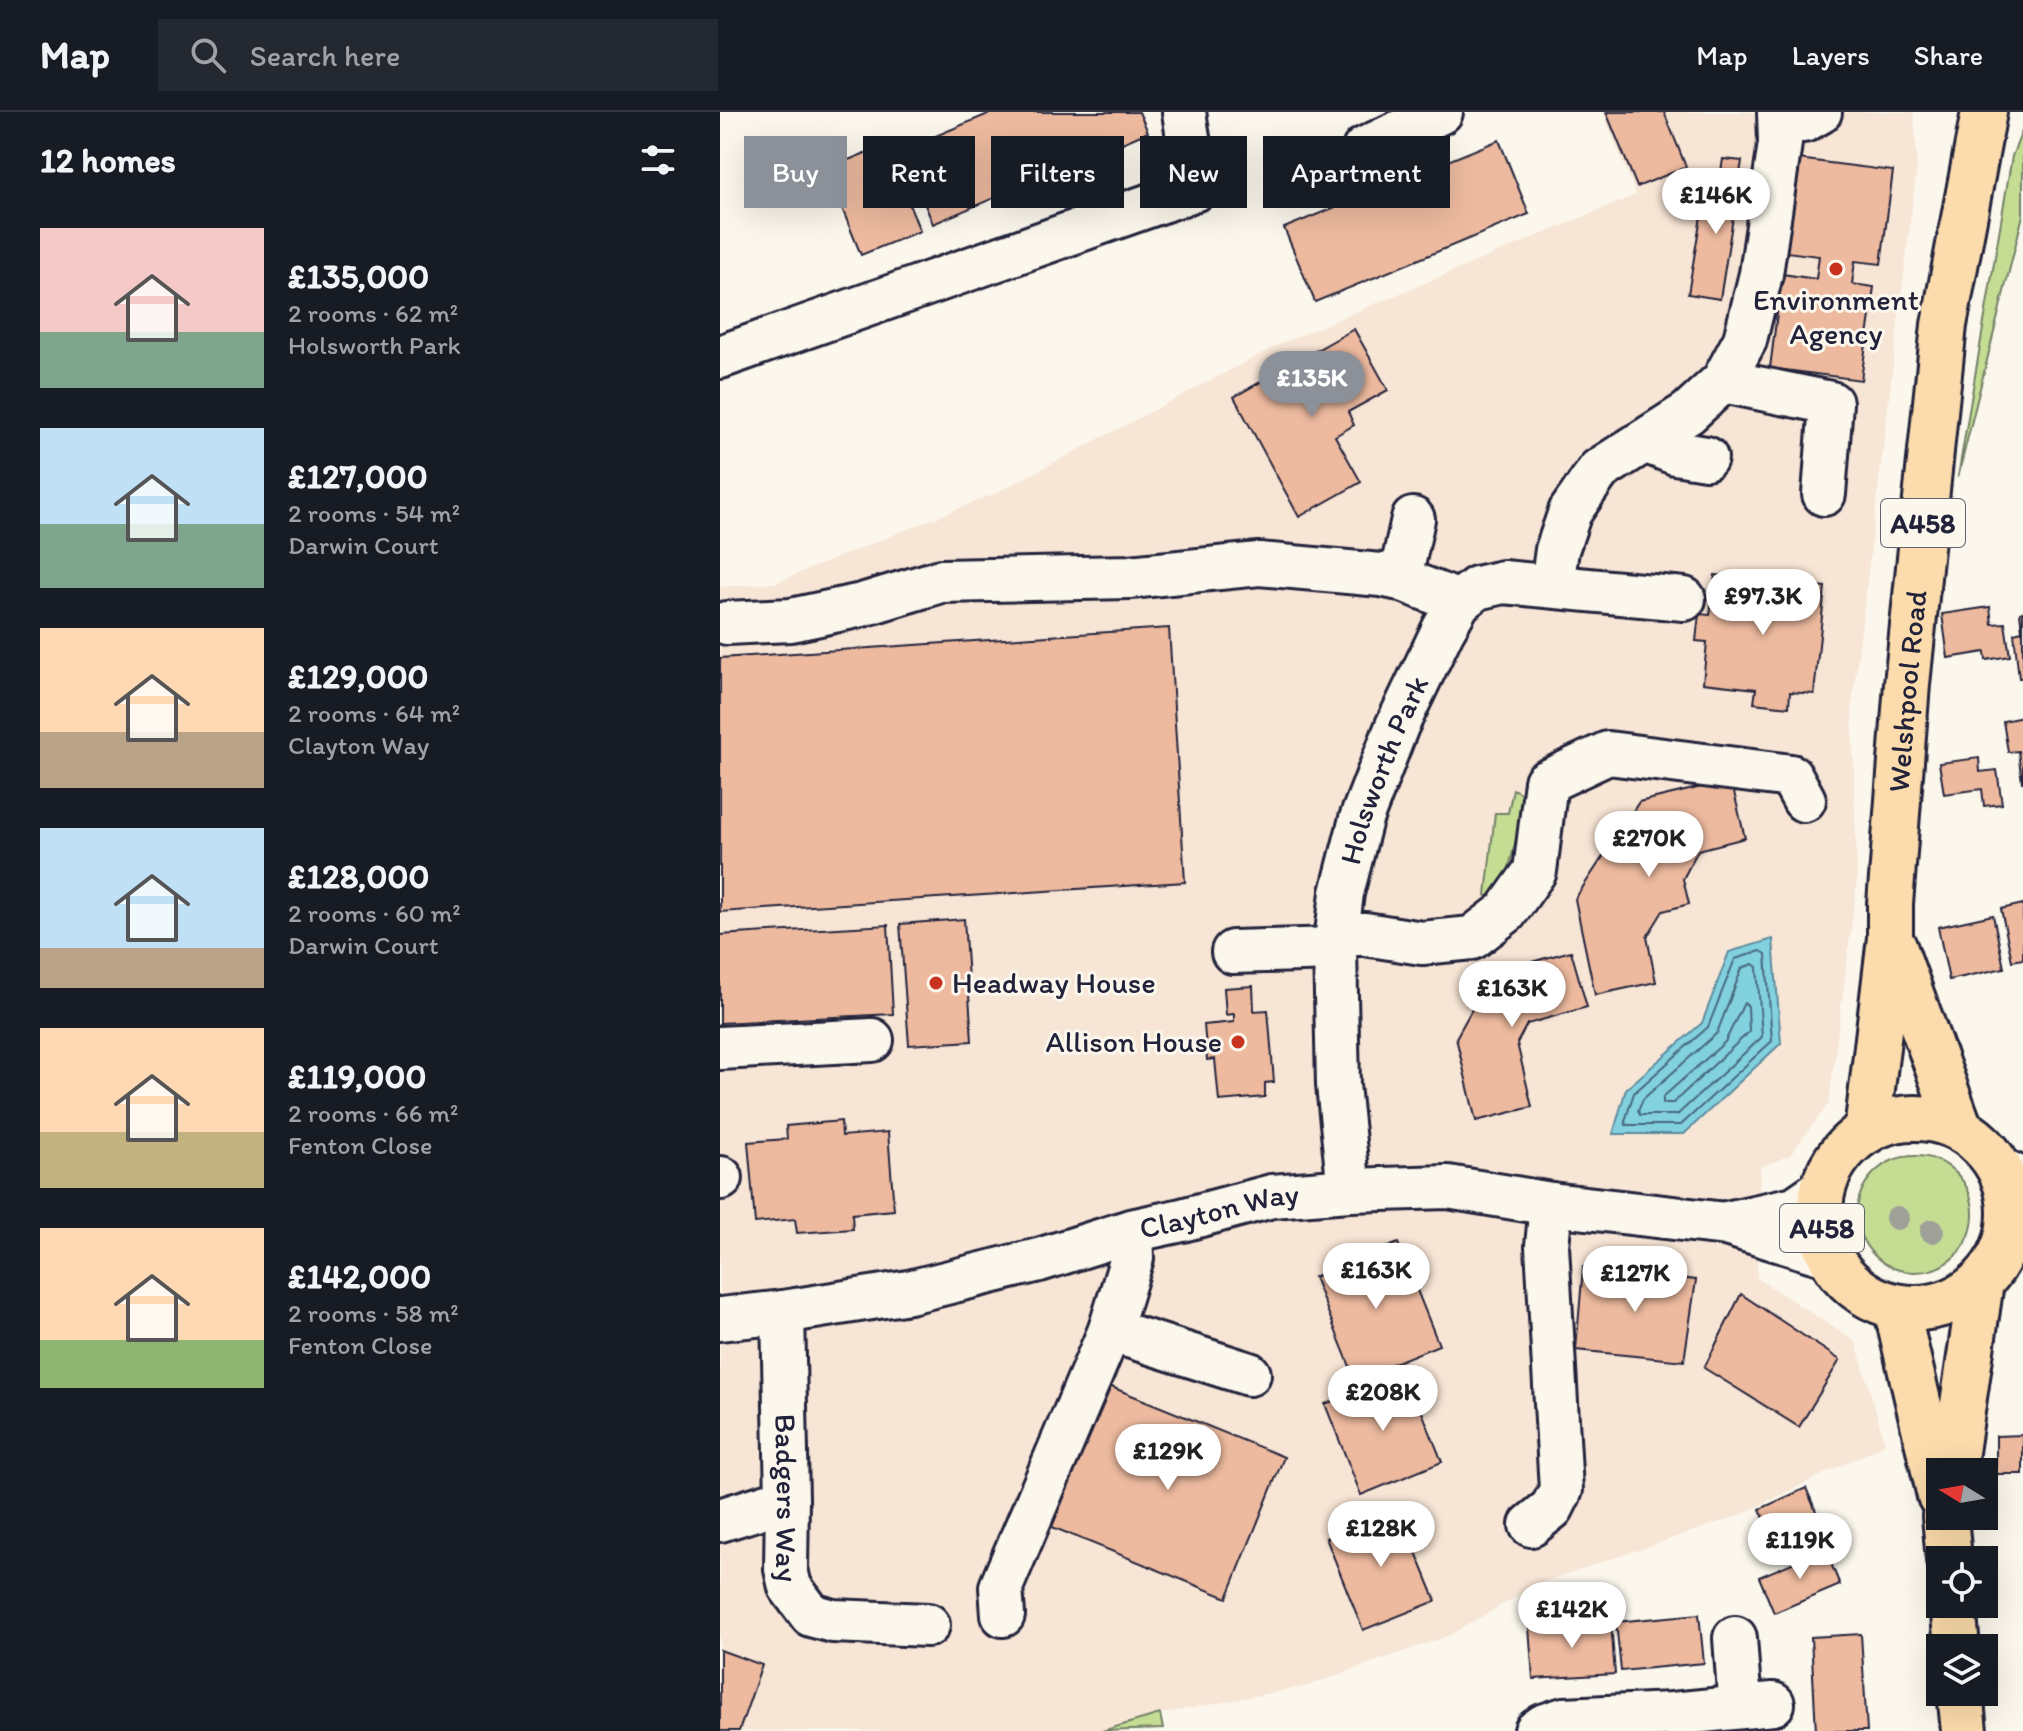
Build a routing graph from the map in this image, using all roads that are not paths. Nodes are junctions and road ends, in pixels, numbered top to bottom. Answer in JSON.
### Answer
{"nodes":[{"id":1,"x":1184,"y":112,"type":"edge"},
{"id":2,"x":1441,"y":112,"type":"edge"},
{"id":3,"x":1820,"y":112,"type":"edge"},
{"id":4,"x":1984,"y":112,"type":"edge"},
{"id":5,"x":1779,"y":116,"type":"edge"},
{"id":6,"x":1391,"y":136,"type":"edge"},
{"id":7,"x":720,"y":357,"type":"edge"},
{"id":8,"x":1723,"y":381,"type":"junction"},
{"id":9,"x":1645,"y":441,"type":"junction"},
{"id":10,"x":1706,"y":458,"type":"dead end"},
{"id":11,"x":1824,"y":494,"type":"dead end"},
{"id":12,"x":1413,"y":519,"type":"dead end"},
{"id":13,"x":1400,"y":579,"type":"junction"},
{"id":14,"x":1564,"y":588,"type":"junction"},
{"id":15,"x":1684,"y":599,"type":"dead end"},
{"id":16,"x":1459,"y":602,"type":"junction"},
{"id":17,"x":727,"y":623,"type":"dead end"},
{"id":18,"x":1804,"y":800,"type":"dead end"},
{"id":19,"x":1890,"y":938,"type":"junction"},
{"id":20,"x":1336,"y":941,"type":"junction"},
{"id":21,"x":1233,"y":952,"type":"dead end"},
{"id":22,"x":872,"y":1040,"type":"dead end"},
{"id":23,"x":720,"y":1048,"type":"edge"},
{"id":24,"x":1960,"y":1129,"type":"junction"},
{"id":25,"x":1867,"y":1131,"type":"junction"},
{"id":26,"x":2011,"y":1174,"type":"edge"},
{"id":27,"x":1824,"y":1188,"type":"junction"},
{"id":28,"x":1349,"y":1190,"type":"junction"},
{"id":29,"x":1551,"y":1204,"type":"junction"},
{"id":30,"x":1726,"y":1224,"type":"junction"},
{"id":31,"x":1131,"y":1231,"type":"junction"},
{"id":32,"x":1830,"y":1256,"type":"junction"},
{"id":33,"x":2002,"y":1257,"type":"edge"},
{"id":34,"x":1896,"y":1307,"type":"junction"},
{"id":35,"x":783,"y":1312,"type":"junction"},
{"id":36,"x":720,"y":1319,"type":"edge"},
{"id":37,"x":1110,"y":1330,"type":"junction"},
{"id":38,"x":1249,"y":1374,"type":"dead end"},
{"id":39,"x":1930,"y":1458,"type":"edge"},
{"id":40,"x":1956,"y":1458,"type":"edge"},
{"id":41,"x":787,"y":1499,"type":"junction"},
{"id":42,"x":720,"y":1520,"type":"edge"},
{"id":43,"x":1531,"y":1525,"type":"dead end"},
{"id":44,"x":1003,"y":1615,"type":"dead end"},
{"id":45,"x":928,"y":1625,"type":"dead end"},
{"id":46,"x":1735,"y":1638,"type":"dead end"},
{"id":47,"x":1961,"y":1706,"type":"edge"},
{"id":48,"x":1536,"y":1731,"type":"edge"},
{"id":49,"x":1964,"y":1731,"type":"edge"}],
"edges":[{"from":1,"to":7,"type":"street"},
{"from":2,"to":6,"type":"street"},
{"from":3,"to":5,"type":"street"},
{"from":4,"to":19,"type":"main road","name":"Welshpool Road","number":"A458"},
{"from":5,"to":8,"type":"street"},
{"from":8,"to":9,"type":"street"},
{"from":8,"to":11,"type":"street"},
{"from":9,"to":10,"type":"street"},
{"from":9,"to":14,"type":"street"},
{"from":12,"to":13,"type":"street"},
{"from":13,"to":16,"type":"street"},
{"from":13,"to":17,"type":"street"},
{"from":14,"to":15,"type":"street"},
{"from":14,"to":16,"type":"street"},
{"from":16,"to":20,"type":"street","name":"Holsworth Park"},
{"from":18,"to":20,"type":"street"},
{"from":19,"to":24,"type":"main road","name":"Welshpool Road","number":"A458"},
{"from":19,"to":25,"type":"main road","name":"Welshpool Road","number":"A458"},
{"from":20,"to":21,"type":"street"},
{"from":20,"to":28,"type":"street","name":"Holsworth Park"},
{"from":22,"to":23,"type":"street"},
{"from":24,"to":25,"type":"main road","name":"Welshpool Road","number":"A458"},
{"from":24,"to":26,"type":"main road","name":"Welshpool Road","number":"A458"},
{"from":25,"to":27,"type":"main road","name":"Welshpool Road","number":"A458"},
{"from":26,"to":33,"type":"main road","name":"Welshpool Road","number":"A458"},
{"from":27,"to":30,"type":"street","name":"Clayton Way"},
{"from":27,"to":32,"type":"main road","name":"Welshpool Road","number":"A458"},
{"from":28,"to":29,"type":"street","name":"Clayton Way"},
{"from":28,"to":31,"type":"street","name":"Clayton Way"},
{"from":29,"to":30,"type":"street","name":"Clayton Way"},
{"from":29,"to":43,"type":"street"},
{"from":30,"to":32,"type":"street","name":"Clayton Way"},
{"from":31,"to":35,"type":"street","name":"Clayton Way"},
{"from":31,"to":37,"type":"street"},
{"from":32,"to":34,"type":"main road","name":"Welshpool Road","number":"A458"},
{"from":33,"to":34,"type":"main road","name":"Welshpool Road","number":"A458"},
{"from":33,"to":40,"type":"main road","name":"Welshpool Road","number":"A458"},
{"from":34,"to":39,"type":"main road"},
{"from":35,"to":36,"type":"street","name":"Clayton Way"},
{"from":35,"to":41,"type":"street","name":"Badgers Way"},
{"from":37,"to":38,"type":"street"},
{"from":37,"to":44,"type":"street"},
{"from":41,"to":42,"type":"street"},
{"from":41,"to":45,"type":"street","name":"Badgers Way"},
{"from":46,"to":48,"type":"street"},
{"from":47,"to":49,"type":"main road"}]}
